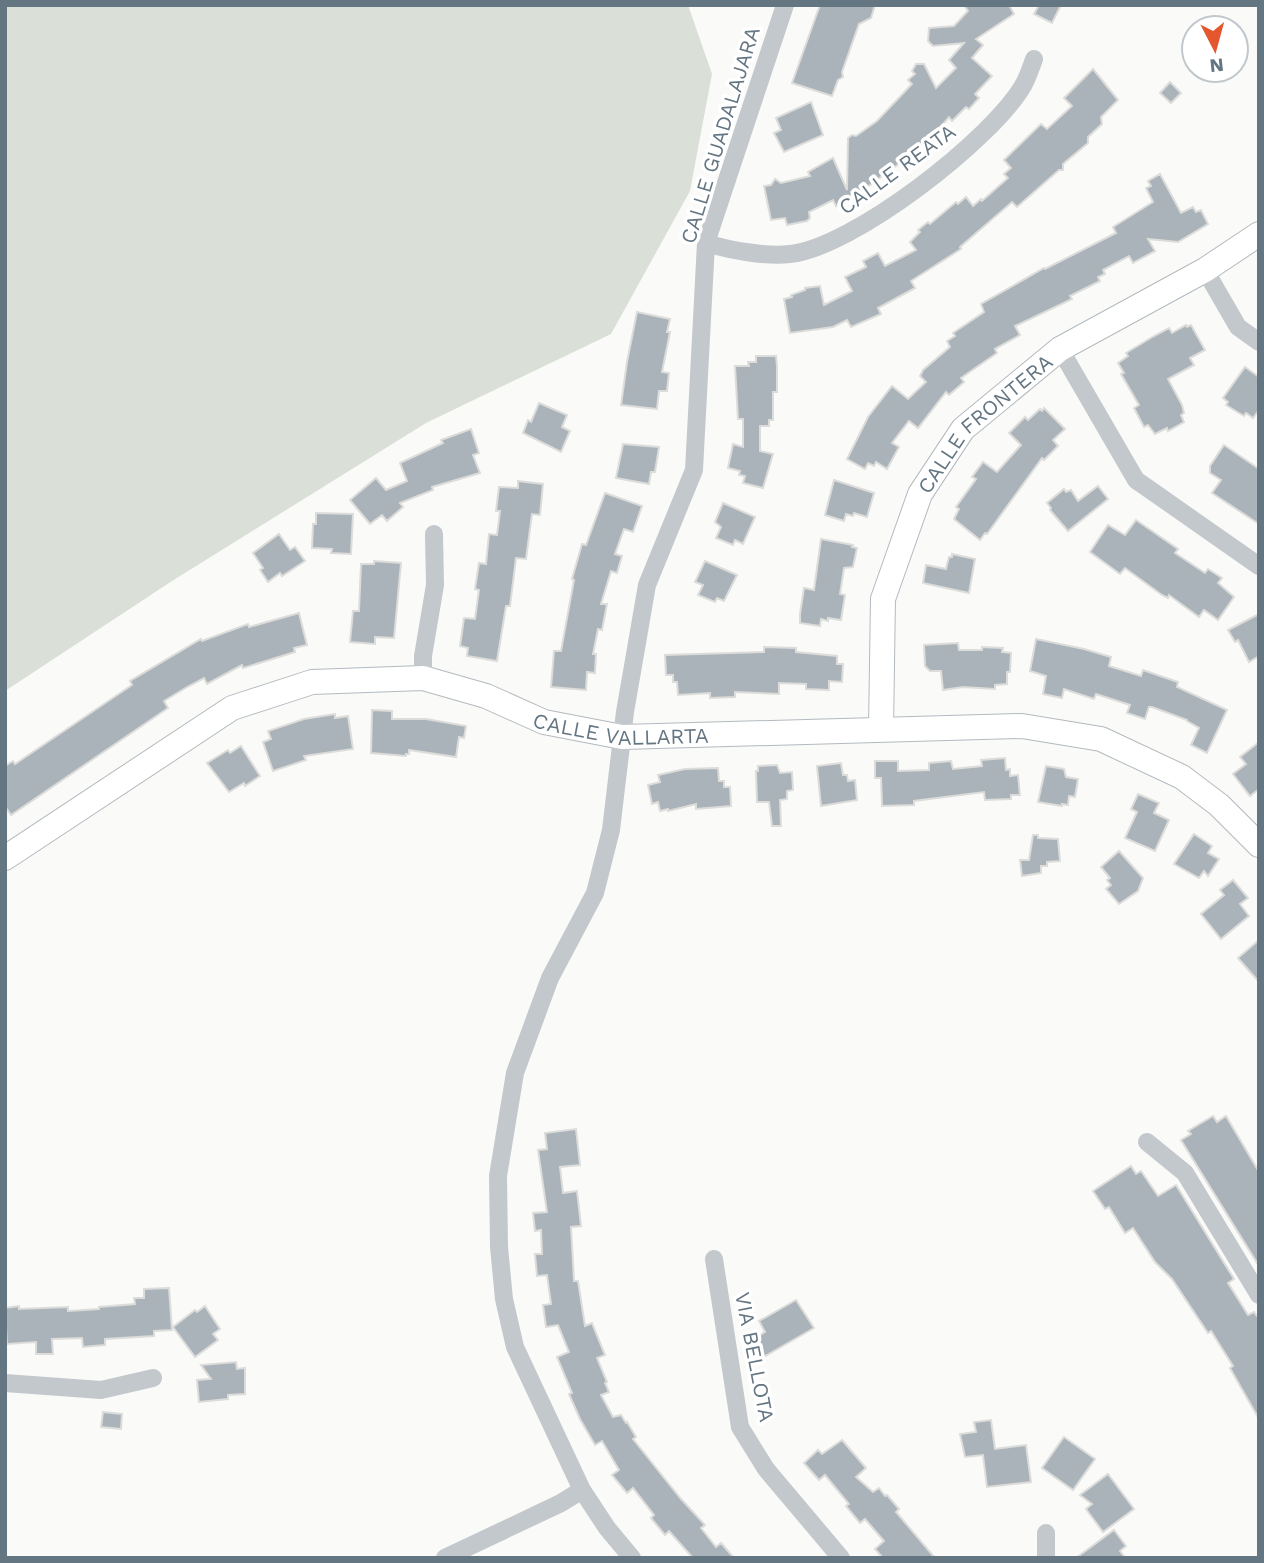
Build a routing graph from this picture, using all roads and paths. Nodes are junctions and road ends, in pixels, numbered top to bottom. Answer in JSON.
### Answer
{"nodes":[{"id":1,"x":785,"y":5,"type":"edge"},
{"id":2,"x":1034,"y":60,"type":"dead end"},
{"id":3,"x":1259,"y":234,"type":"edge"},
{"id":4,"x":706,"y":243,"type":"junction"},
{"id":5,"x":1205,"y":270,"type":"junction"},
{"id":6,"x":1259,"y":342,"type":"edge"},
{"id":7,"x":1060,"y":349,"type":"junction"},
{"id":8,"x":434,"y":534,"type":"dead end"},
{"id":9,"x":1259,"y":566,"type":"edge"},
{"id":10,"x":423,"y":678,"type":"junction"},
{"id":11,"x":881,"y":729,"type":"junction"},
{"id":12,"x":622,"y":737,"type":"junction"},
{"id":13,"x":1258,"y":841,"type":"edge"},
{"id":14,"x":5,"y":858,"type":"edge"},
{"id":15,"x":1147,"y":1142,"type":"dead end"},
{"id":16,"x":714,"y":1259,"type":"dead end"},
{"id":17,"x":1259,"y":1295,"type":"edge"},
{"id":18,"x":153,"y":1378,"type":"dead end"},
{"id":19,"x":5,"y":1383,"type":"edge"},
{"id":20,"x":582,"y":1490,"type":"junction"},
{"id":21,"x":1046,"y":1533,"type":"dead end"},
{"id":22,"x":445,"y":1558,"type":"edge"},
{"id":23,"x":632,"y":1558,"type":"edge"},
{"id":24,"x":841,"y":1558,"type":"edge"},
{"id":25,"x":1046,"y":1558,"type":"edge"}],
"edges":[{"from":1,"to":4,"type":"street","name":"CALLE GUADALAJARA"},
{"from":2,"to":4,"type":"street","name":"CALLE REATA"},
{"from":3,"to":5,"type":"street","name":"CALLE FRONTERA"},
{"from":4,"to":12,"type":"street","name":"CALLE GUADALAJARA"},
{"from":5,"to":6,"type":"street"},
{"from":5,"to":7,"type":"street","name":"CALLE FRONTERA"},
{"from":7,"to":9,"type":"street"},
{"from":7,"to":11,"type":"street","name":"CALLE FRONTERA"},
{"from":8,"to":10,"type":"street"},
{"from":10,"to":12,"type":"street","name":"CALLE VALLARTA"},
{"from":10,"to":14,"type":"street","name":"CALLE VALLARTA"},
{"from":11,"to":12,"type":"street","name":"CALLE VALLARTA"},
{"from":11,"to":13,"type":"street","name":"CALLE VALLARTA"},
{"from":12,"to":20,"type":"street","name":"CALLE GUADALAJARA"},
{"from":15,"to":17,"type":"street"},
{"from":16,"to":24,"type":"street","name":"VIA BELLOTA"},
{"from":18,"to":19,"type":"street"},
{"from":20,"to":22,"type":"street"},
{"from":20,"to":23,"type":"street","name":"CALLE GUADALAJARA"},
{"from":21,"to":25,"type":"street"}]}
